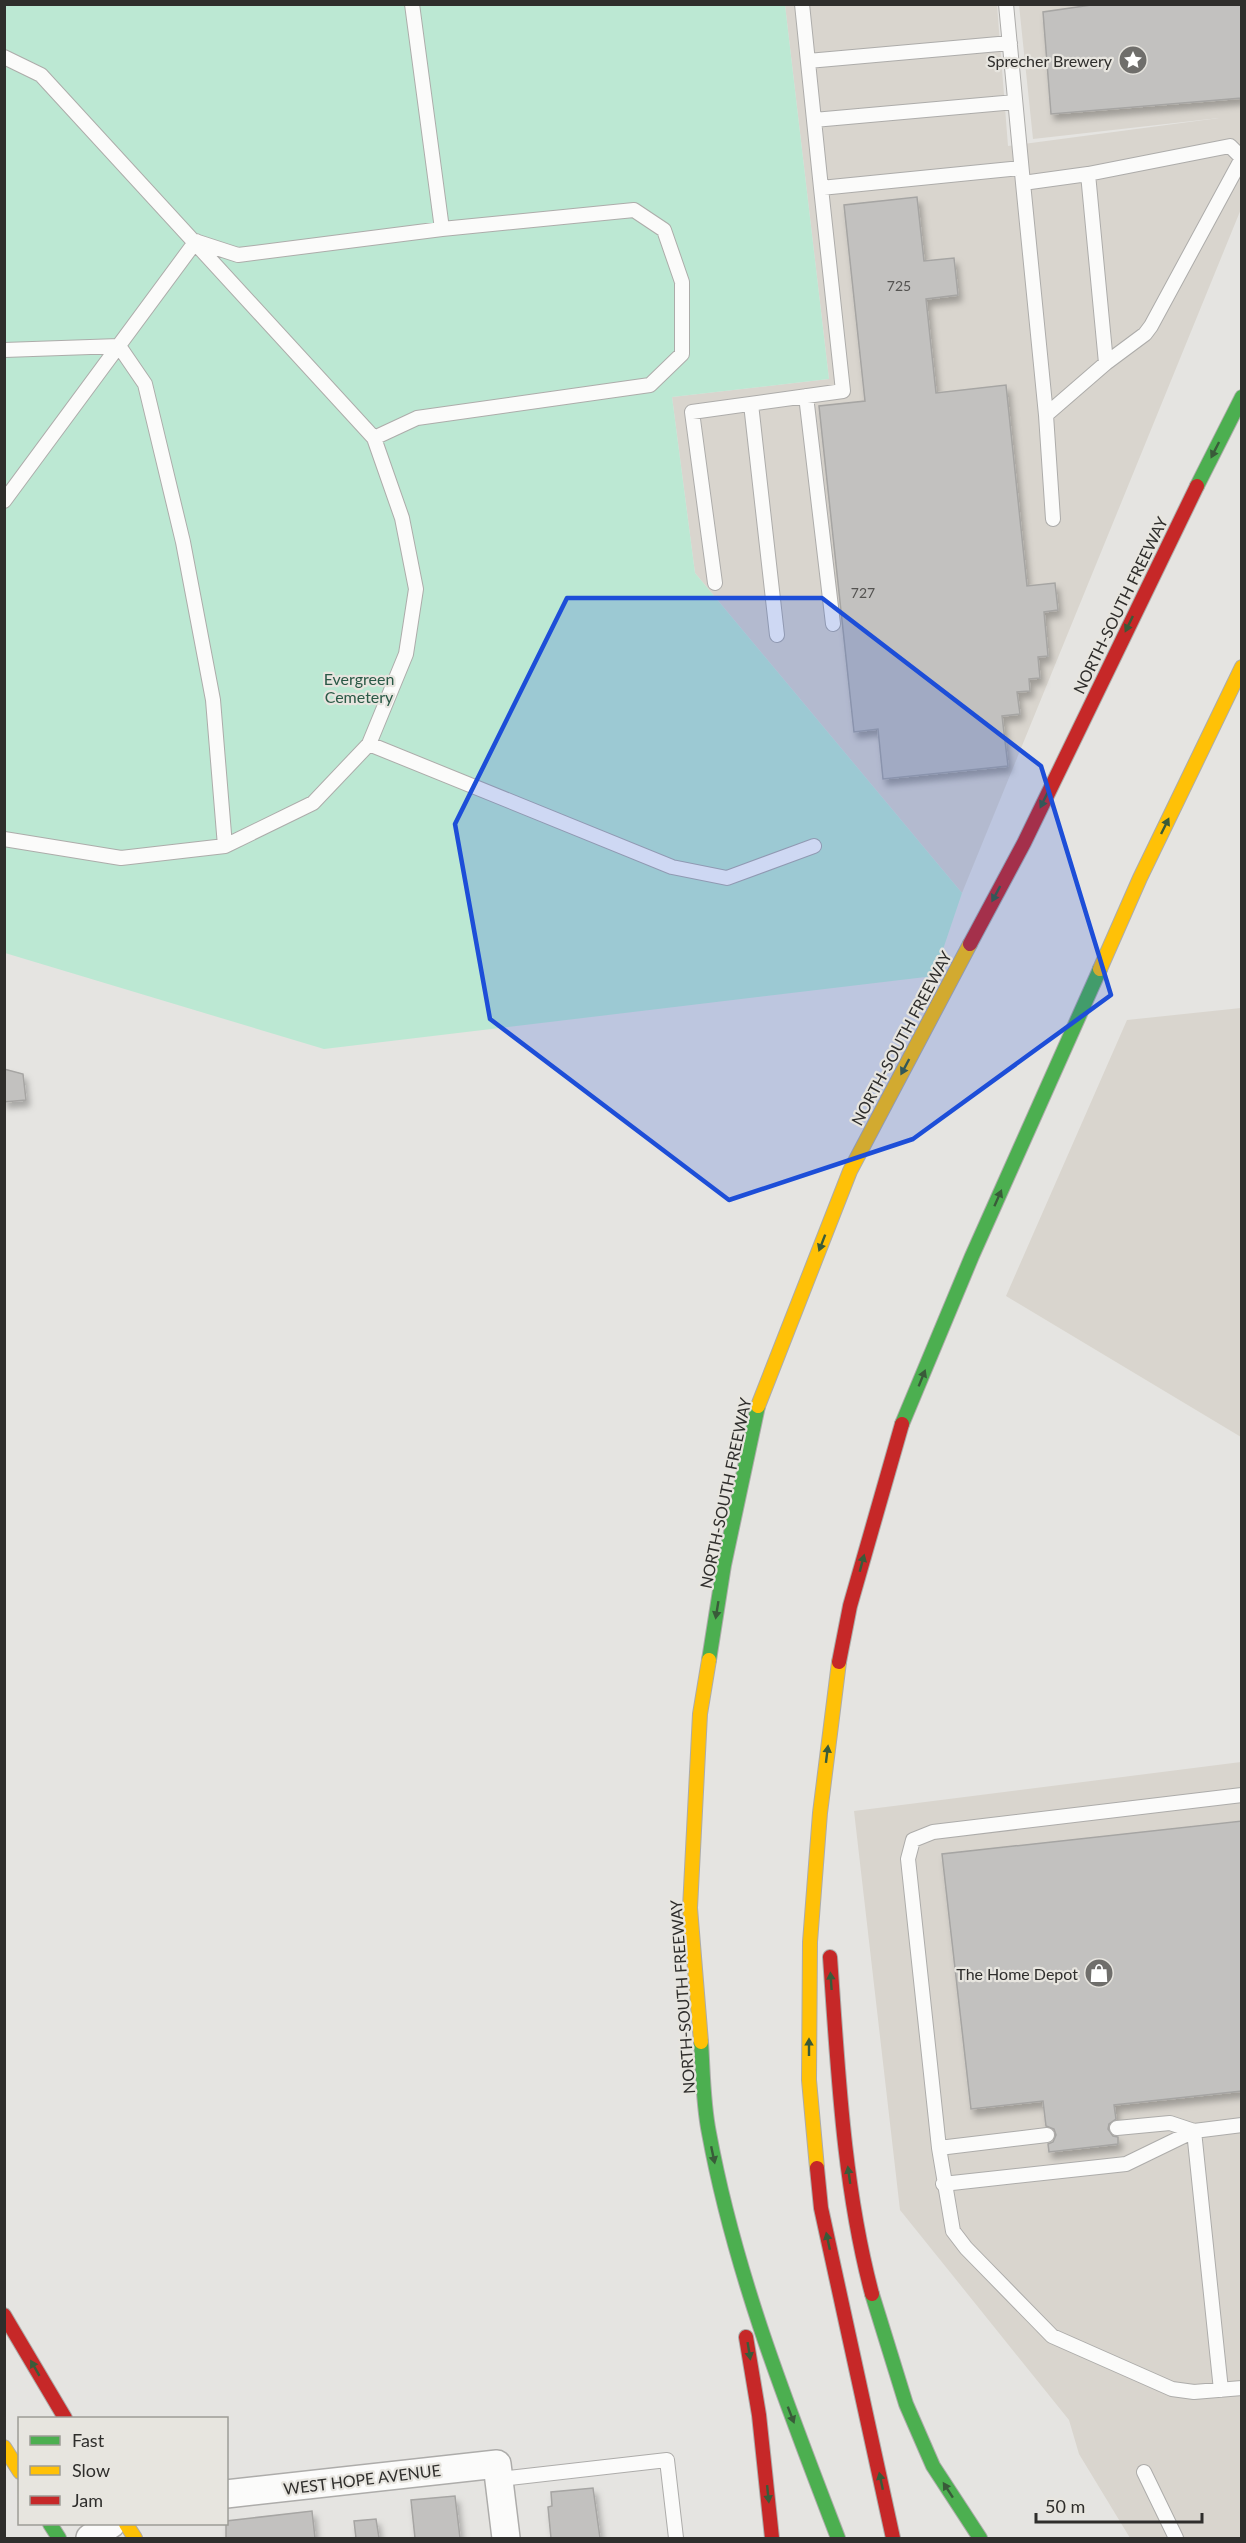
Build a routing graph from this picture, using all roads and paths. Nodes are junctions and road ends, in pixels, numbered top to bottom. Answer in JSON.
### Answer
{"nodes":[{"id":1,"x":412,"y":4,"type":"edge"},
{"id":2,"x":802,"y":4,"type":"edge"},
{"id":3,"x":1006,"y":4,"type":"edge"},
{"id":4,"x":1010,"y":43,"type":"junction"},
{"id":5,"x":4,"y":57,"type":"edge"},
{"id":6,"x":808,"y":61,"type":"junction"},
{"id":7,"x":1015,"y":102,"type":"junction"},
{"id":8,"x":814,"y":120,"type":"junction"},
{"id":9,"x":1242,"y":158,"type":"edge"},
{"id":10,"x":1021,"y":168,"type":"junction"},
{"id":11,"x":1088,"y":174,"type":"junction"},
{"id":12,"x":1023,"y":183,"type":"junction"},
{"id":13,"x":821,"y":188,"type":"junction"},
{"id":14,"x":442,"y":229,"type":"junction"},
{"id":15,"x":196,"y":241,"type":"junction"},
{"id":16,"x":119,"y":346,"type":"junction"},
{"id":17,"x":4,"y":350,"type":"edge"},
{"id":18,"x":1106,"y":363,"type":"junction"},
{"id":19,"x":806,"y":396,"type":"junction"},
{"id":20,"x":1242,"y":398,"type":"edge"},
{"id":21,"x":751,"y":404,"type":"junction"},
{"id":22,"x":1046,"y":415,"type":"junction"},
{"id":23,"x":374,"y":438,"type":"junction"},
{"id":24,"x":4,"y":501,"type":"edge"},
{"id":25,"x":1053,"y":519,"type":"dead end"},
{"id":26,"x":715,"y":583,"type":"dead end"},
{"id":27,"x":833,"y":624,"type":"dead end"},
{"id":28,"x":777,"y":635,"type":"dead end"},
{"id":29,"x":1242,"y":667,"type":"edge"},
{"id":30,"x":369,"y":744,"type":"junction"},
{"id":31,"x":4,"y":839,"type":"edge"},
{"id":32,"x":225,"y":846,"type":"junction"},
{"id":33,"x":814,"y":846,"type":"dead end"},
{"id":34,"x":1242,"y":1795,"type":"edge"},
{"id":35,"x":820,"y":1812,"type":"junction"},
{"id":36,"x":827,"y":1919,"type":"dead end"},
{"id":37,"x":829,"y":1943,"type":"dead end"},
{"id":38,"x":1242,"y":2125,"type":"edge"},
{"id":39,"x":1117,"y":2128,"type":"dead end"},
{"id":40,"x":1194,"y":2131,"type":"junction"},
{"id":41,"x":1047,"y":2135,"type":"dead end"},
{"id":42,"x":939,"y":2148,"type":"junction"},
{"id":43,"x":943,"y":2184,"type":"junction"},
{"id":44,"x":730,"y":2232,"type":"junction"},
{"id":45,"x":4,"y":2315,"type":"edge"},
{"id":46,"x":1242,"y":2388,"type":"edge"},
{"id":47,"x":1221,"y":2390,"type":"junction"},
{"id":48,"x":64,"y":2417,"type":"edge"},
{"id":49,"x":4,"y":2447,"type":"edge"},
{"id":50,"x":18,"y":2469,"type":"edge"},
{"id":51,"x":498,"y":2471,"type":"junction"},
{"id":52,"x":1144,"y":2472,"type":"dead end"},
{"id":53,"x":228,"y":2494,"type":"edge"},
{"id":54,"x":51,"y":2525,"type":"edge"},
{"id":55,"x":108,"y":2525,"type":"edge"},
{"id":56,"x":127,"y":2525,"type":"edge"},
{"id":57,"x":59,"y":2538,"type":"edge"},
{"id":58,"x":90,"y":2538,"type":"edge"},
{"id":59,"x":135,"y":2538,"type":"edge"},
{"id":60,"x":506,"y":2538,"type":"edge"},
{"id":61,"x":676,"y":2538,"type":"edge"},
{"id":62,"x":772,"y":2538,"type":"edge"},
{"id":63,"x":838,"y":2538,"type":"edge"},
{"id":64,"x":893,"y":2538,"type":"edge"},
{"id":65,"x":980,"y":2538,"type":"edge"},
{"id":66,"x":1176,"y":2538,"type":"edge"}],
"edges":[{"from":1,"to":14,"type":"lane"},
{"from":2,"to":6,"type":"lane"},
{"from":3,"to":4,"type":"lane"},
{"from":4,"to":6,"type":"lane"},
{"from":4,"to":7,"type":"lane"},
{"from":5,"to":15,"type":"lane"},
{"from":6,"to":8,"type":"lane"},
{"from":7,"to":8,"type":"lane"},
{"from":7,"to":10,"type":"lane"},
{"from":8,"to":13,"type":"lane"},
{"from":9,"to":11,"type":"lane"},
{"from":9,"to":18,"type":"lane"},
{"from":10,"to":12,"type":"lane"},
{"from":10,"to":13,"type":"lane"},
{"from":11,"to":12,"type":"lane"},
{"from":11,"to":18,"type":"lane"},
{"from":12,"to":22,"type":"lane"},
{"from":13,"to":19,"type":"lane"},
{"from":14,"to":15,"type":"lane"},
{"from":14,"to":23,"type":"lane"},
{"from":15,"to":16,"type":"lane"},
{"from":15,"to":23,"type":"lane"},
{"from":16,"to":17,"type":"lane"},
{"from":16,"to":24,"type":"lane"},
{"from":16,"to":32,"type":"lane"},
{"from":18,"to":22,"type":"lane"},
{"from":19,"to":21,"type":"lane"},
{"from":19,"to":27,"type":"lane"},
{"from":20,"to":44,"type":"main road","name":"NORTH-SOUTH FREEWAY","one_way":true},
{"from":21,"to":26,"type":"lane"},
{"from":21,"to":28,"type":"lane"},
{"from":22,"to":25,"type":"lane"},
{"from":23,"to":30,"type":"lane"},
{"from":35,"to":29,"type":"main road","one_way":true},
{"from":30,"to":32,"type":"lane"},
{"from":30,"to":33,"type":"lane"},
{"from":31,"to":32,"type":"lane"},
{"from":34,"to":42,"type":"lane"},
{"from":35,"to":36,"type":"main road"},
{"from":64,"to":35,"type":"main road","one_way":true},
{"from":65,"to":37,"type":"main road","one_way":true},
{"from":38,"to":40,"type":"lane"},
{"from":39,"to":40,"type":"lane"},
{"from":40,"to":43,"type":"lane"},
{"from":40,"to":47,"type":"lane"},
{"from":41,"to":42,"type":"lane"},
{"from":42,"to":43,"type":"lane"},
{"from":43,"to":47,"type":"lane"},
{"from":44,"to":62,"type":"main road","one_way":true},
{"from":44,"to":63,"type":"main road","name":"NORTH-SOUTH FREEWAY","one_way":true},
{"from":48,"to":45,"type":"main road","one_way":true},
{"from":46,"to":47,"type":"lane"},
{"from":49,"to":50,"type":"main road"},
{"from":51,"to":53,"type":"street","name":"WEST HOPE AVENUE"},
{"from":51,"to":60,"type":"street"},
{"from":51,"to":61,"type":"lane"},
{"from":52,"to":66,"type":"lane"},
{"from":54,"to":57,"type":"main road"},
{"from":55,"to":58,"type":"street"},
{"from":56,"to":59,"type":"main road"}]}
